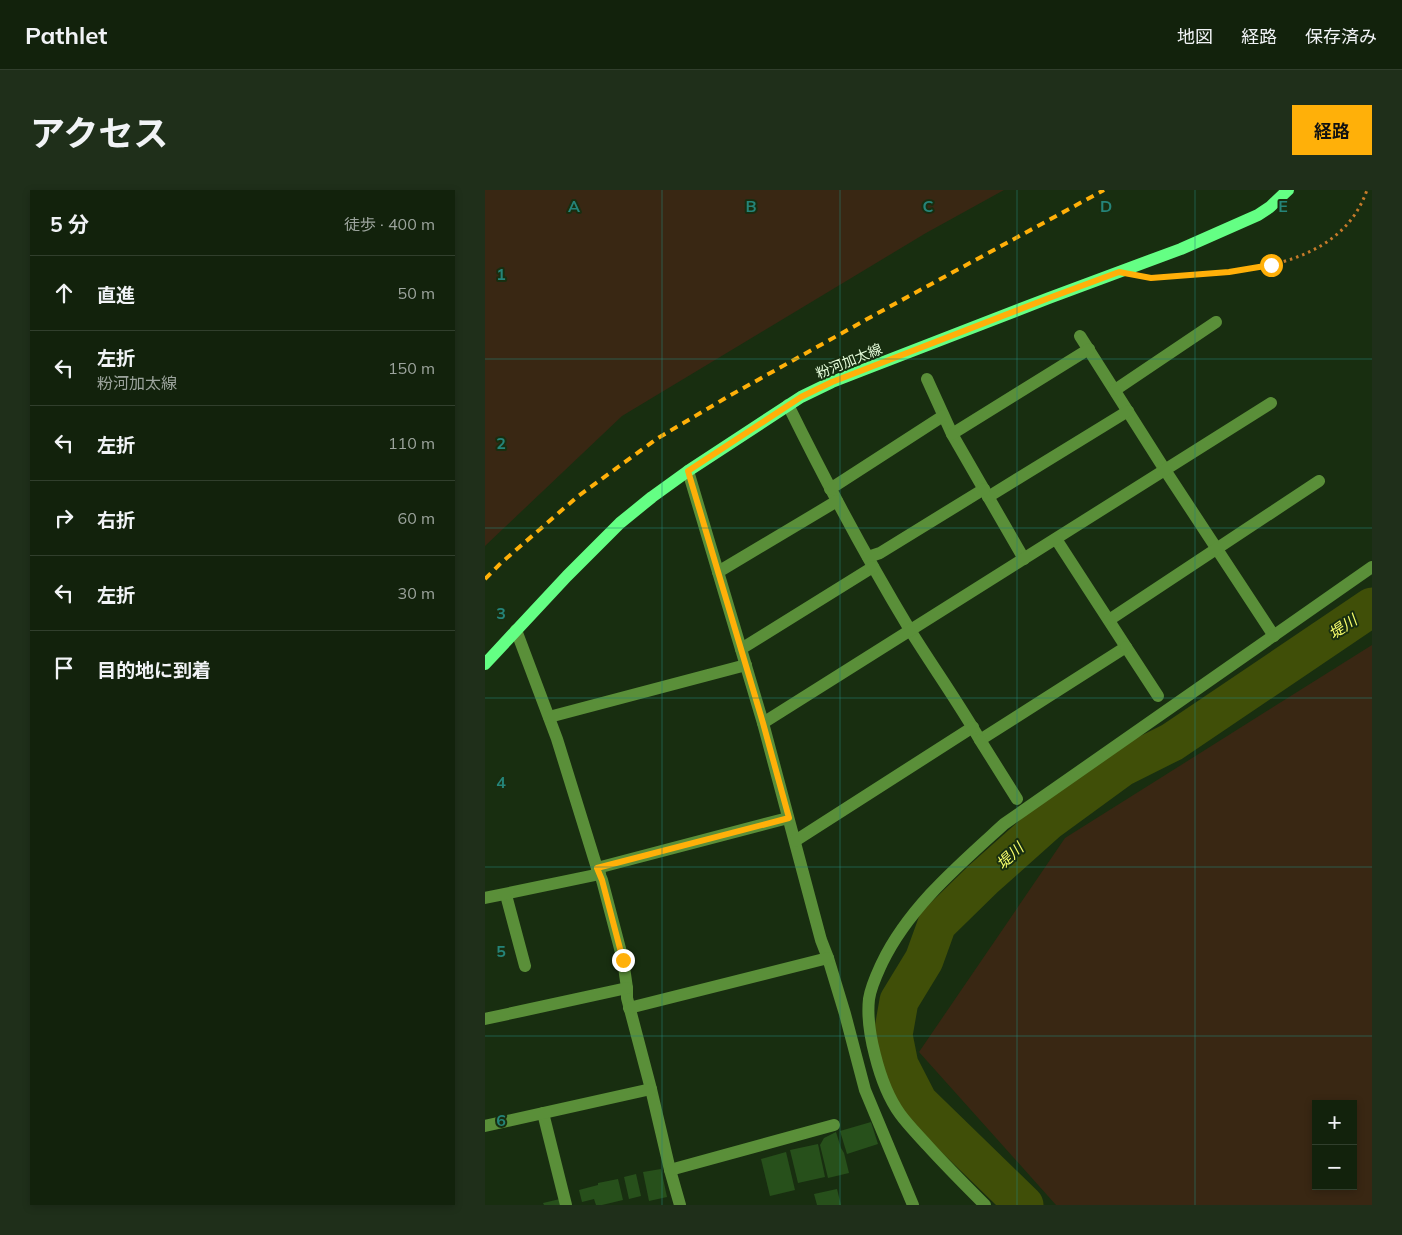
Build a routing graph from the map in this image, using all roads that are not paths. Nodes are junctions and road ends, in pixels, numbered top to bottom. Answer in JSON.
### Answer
{"nodes":[{"id":1,"x":1288,"y":190,"type":"edge"},
{"id":2,"x":1216,"y":322,"type":"dead end"},
{"id":3,"x":1080,"y":336,"type":"dead end"},
{"id":4,"x":1089,"y":349,"type":"junction"},
{"id":5,"x":927,"y":380,"type":"dead end"},
{"id":6,"x":1115,"y":390,"type":"junction"},
{"id":7,"x":1271,"y":403,"type":"dead end"},
{"id":8,"x":788,"y":405,"type":"junction"},
{"id":9,"x":1128,"y":411,"type":"junction"},
{"id":10,"x":943,"y":416,"type":"junction"},
{"id":11,"x":952,"y":434,"type":"junction"},
{"id":12,"x":1165,"y":470,"type":"junction"},
{"id":13,"x":688,"y":471,"type":"junction"},
{"id":14,"x":1319,"y":481,"type":"dead end"},
{"id":15,"x":830,"y":489,"type":"junction"},
{"id":16,"x":986,"y":493,"type":"junction"},
{"id":17,"x":837,"y":501,"type":"junction"},
{"id":18,"x":1056,"y":539,"type":"junction"},
{"id":19,"x":1217,"y":548,"type":"junction"},
{"id":20,"x":1024,"y":559,"type":"junction"},
{"id":21,"x":871,"y":562,"type":"junction"},
{"id":22,"x":1372,"y":567,"type":"edge"},
{"id":23,"x":718,"y":572,"type":"junction"},
{"id":24,"x":1109,"y":620,"type":"junction"},
{"id":25,"x":516,"y":630,"type":"junction"},
{"id":26,"x":910,"y":630,"type":"junction"},
{"id":27,"x":1274,"y":636,"type":"junction"},
{"id":28,"x":1126,"y":647,"type":"junction"},
{"id":29,"x":741,"y":649,"type":"junction"},
{"id":30,"x":485,"y":664,"type":"edge"},
{"id":31,"x":746,"y":665,"type":"junction"},
{"id":32,"x":1158,"y":696,"type":"dead end"},
{"id":33,"x":549,"y":717,"type":"junction"},
{"id":34,"x":763,"y":723,"type":"junction"},
{"id":35,"x":973,"y":727,"type":"junction"},
{"id":36,"x":980,"y":740,"type":"junction"},
{"id":37,"x":1017,"y":799,"type":"dead end"},
{"id":38,"x":789,"y":818,"type":"junction"},
{"id":39,"x":795,"y":842,"type":"junction"},
{"id":40,"x":598,"y":871,"type":"junction"},
{"id":41,"x":506,"y":894,"type":"junction"},
{"id":42,"x":485,"y":898,"type":"edge"},
{"id":43,"x":828,"y":958,"type":"junction"},
{"id":44,"x":525,"y":966,"type":"dead end"},
{"id":45,"x":627,"y":988,"type":"junction"},
{"id":46,"x":629,"y":1008,"type":"junction"},
{"id":47,"x":485,"y":1019,"type":"edge"},
{"id":48,"x":651,"y":1088,"type":"junction"},
{"id":49,"x":543,"y":1113,"type":"junction"},
{"id":50,"x":834,"y":1125,"type":"dead end"},
{"id":51,"x":485,"y":1126,"type":"edge"},
{"id":52,"x":670,"y":1170,"type":"junction"},
{"id":53,"x":566,"y":1205,"type":"edge"},
{"id":54,"x":680,"y":1205,"type":"edge"},
{"id":55,"x":913,"y":1205,"type":"edge"},
{"id":56,"x":985,"y":1205,"type":"edge"}],
"edges":[{"from":1,"to":8,"type":"main road","name":"粉河加太線"},
{"from":2,"to":6,"type":"street"},
{"from":3,"to":4,"type":"street"},
{"from":4,"to":6,"type":"street"},
{"from":4,"to":11,"type":"street"},
{"from":5,"to":10,"type":"street"},
{"from":6,"to":9,"type":"street"},
{"from":7,"to":12,"type":"street"},
{"from":8,"to":13,"type":"main road","name":"粉河加太線"},
{"from":8,"to":15,"type":"street"},
{"from":9,"to":12,"type":"street"},
{"from":9,"to":16,"type":"street"},
{"from":10,"to":11,"type":"street"},
{"from":10,"to":15,"type":"street"},
{"from":11,"to":16,"type":"street"},
{"from":12,"to":18,"type":"street"},
{"from":12,"to":19,"type":"street"},
{"from":13,"to":23,"type":"street"},
{"from":13,"to":25,"type":"main road","name":"粉河加太線"},
{"from":14,"to":19,"type":"street"},
{"from":15,"to":17,"type":"street"},
{"from":16,"to":20,"type":"street"},
{"from":16,"to":21,"type":"street"},
{"from":17,"to":21,"type":"street"},
{"from":17,"to":23,"type":"street"},
{"from":18,"to":20,"type":"street"},
{"from":18,"to":24,"type":"street"},
{"from":19,"to":24,"type":"street"},
{"from":19,"to":27,"type":"street"},
{"from":20,"to":26,"type":"street"},
{"from":21,"to":26,"type":"street"},
{"from":21,"to":29,"type":"street"},
{"from":22,"to":27,"type":"street"},
{"from":23,"to":29,"type":"street"},
{"from":24,"to":28,"type":"street"},
{"from":25,"to":30,"type":"main road","name":"粉河加太線"},
{"from":25,"to":33,"type":"street"},
{"from":26,"to":34,"type":"street"},
{"from":26,"to":35,"type":"street"},
{"from":27,"to":56,"type":"street"},
{"from":28,"to":32,"type":"street"},
{"from":28,"to":36,"type":"street"},
{"from":29,"to":31,"type":"street"},
{"from":31,"to":33,"type":"street"},
{"from":31,"to":34,"type":"street"},
{"from":33,"to":40,"type":"street"},
{"from":34,"to":38,"type":"street"},
{"from":35,"to":36,"type":"street"},
{"from":35,"to":39,"type":"street"},
{"from":36,"to":37,"type":"street"},
{"from":38,"to":39,"type":"street"},
{"from":38,"to":40,"type":"street"},
{"from":39,"to":43,"type":"street"},
{"from":40,"to":41,"type":"street"},
{"from":40,"to":45,"type":"street"},
{"from":41,"to":42,"type":"street"},
{"from":41,"to":44,"type":"street"},
{"from":43,"to":46,"type":"street"},
{"from":43,"to":55,"type":"street"},
{"from":45,"to":46,"type":"street"},
{"from":45,"to":47,"type":"street"},
{"from":46,"to":48,"type":"street"},
{"from":48,"to":49,"type":"street"},
{"from":48,"to":52,"type":"street"},
{"from":49,"to":51,"type":"street"},
{"from":49,"to":53,"type":"street"},
{"from":50,"to":52,"type":"street"},
{"from":52,"to":54,"type":"street"}]}
